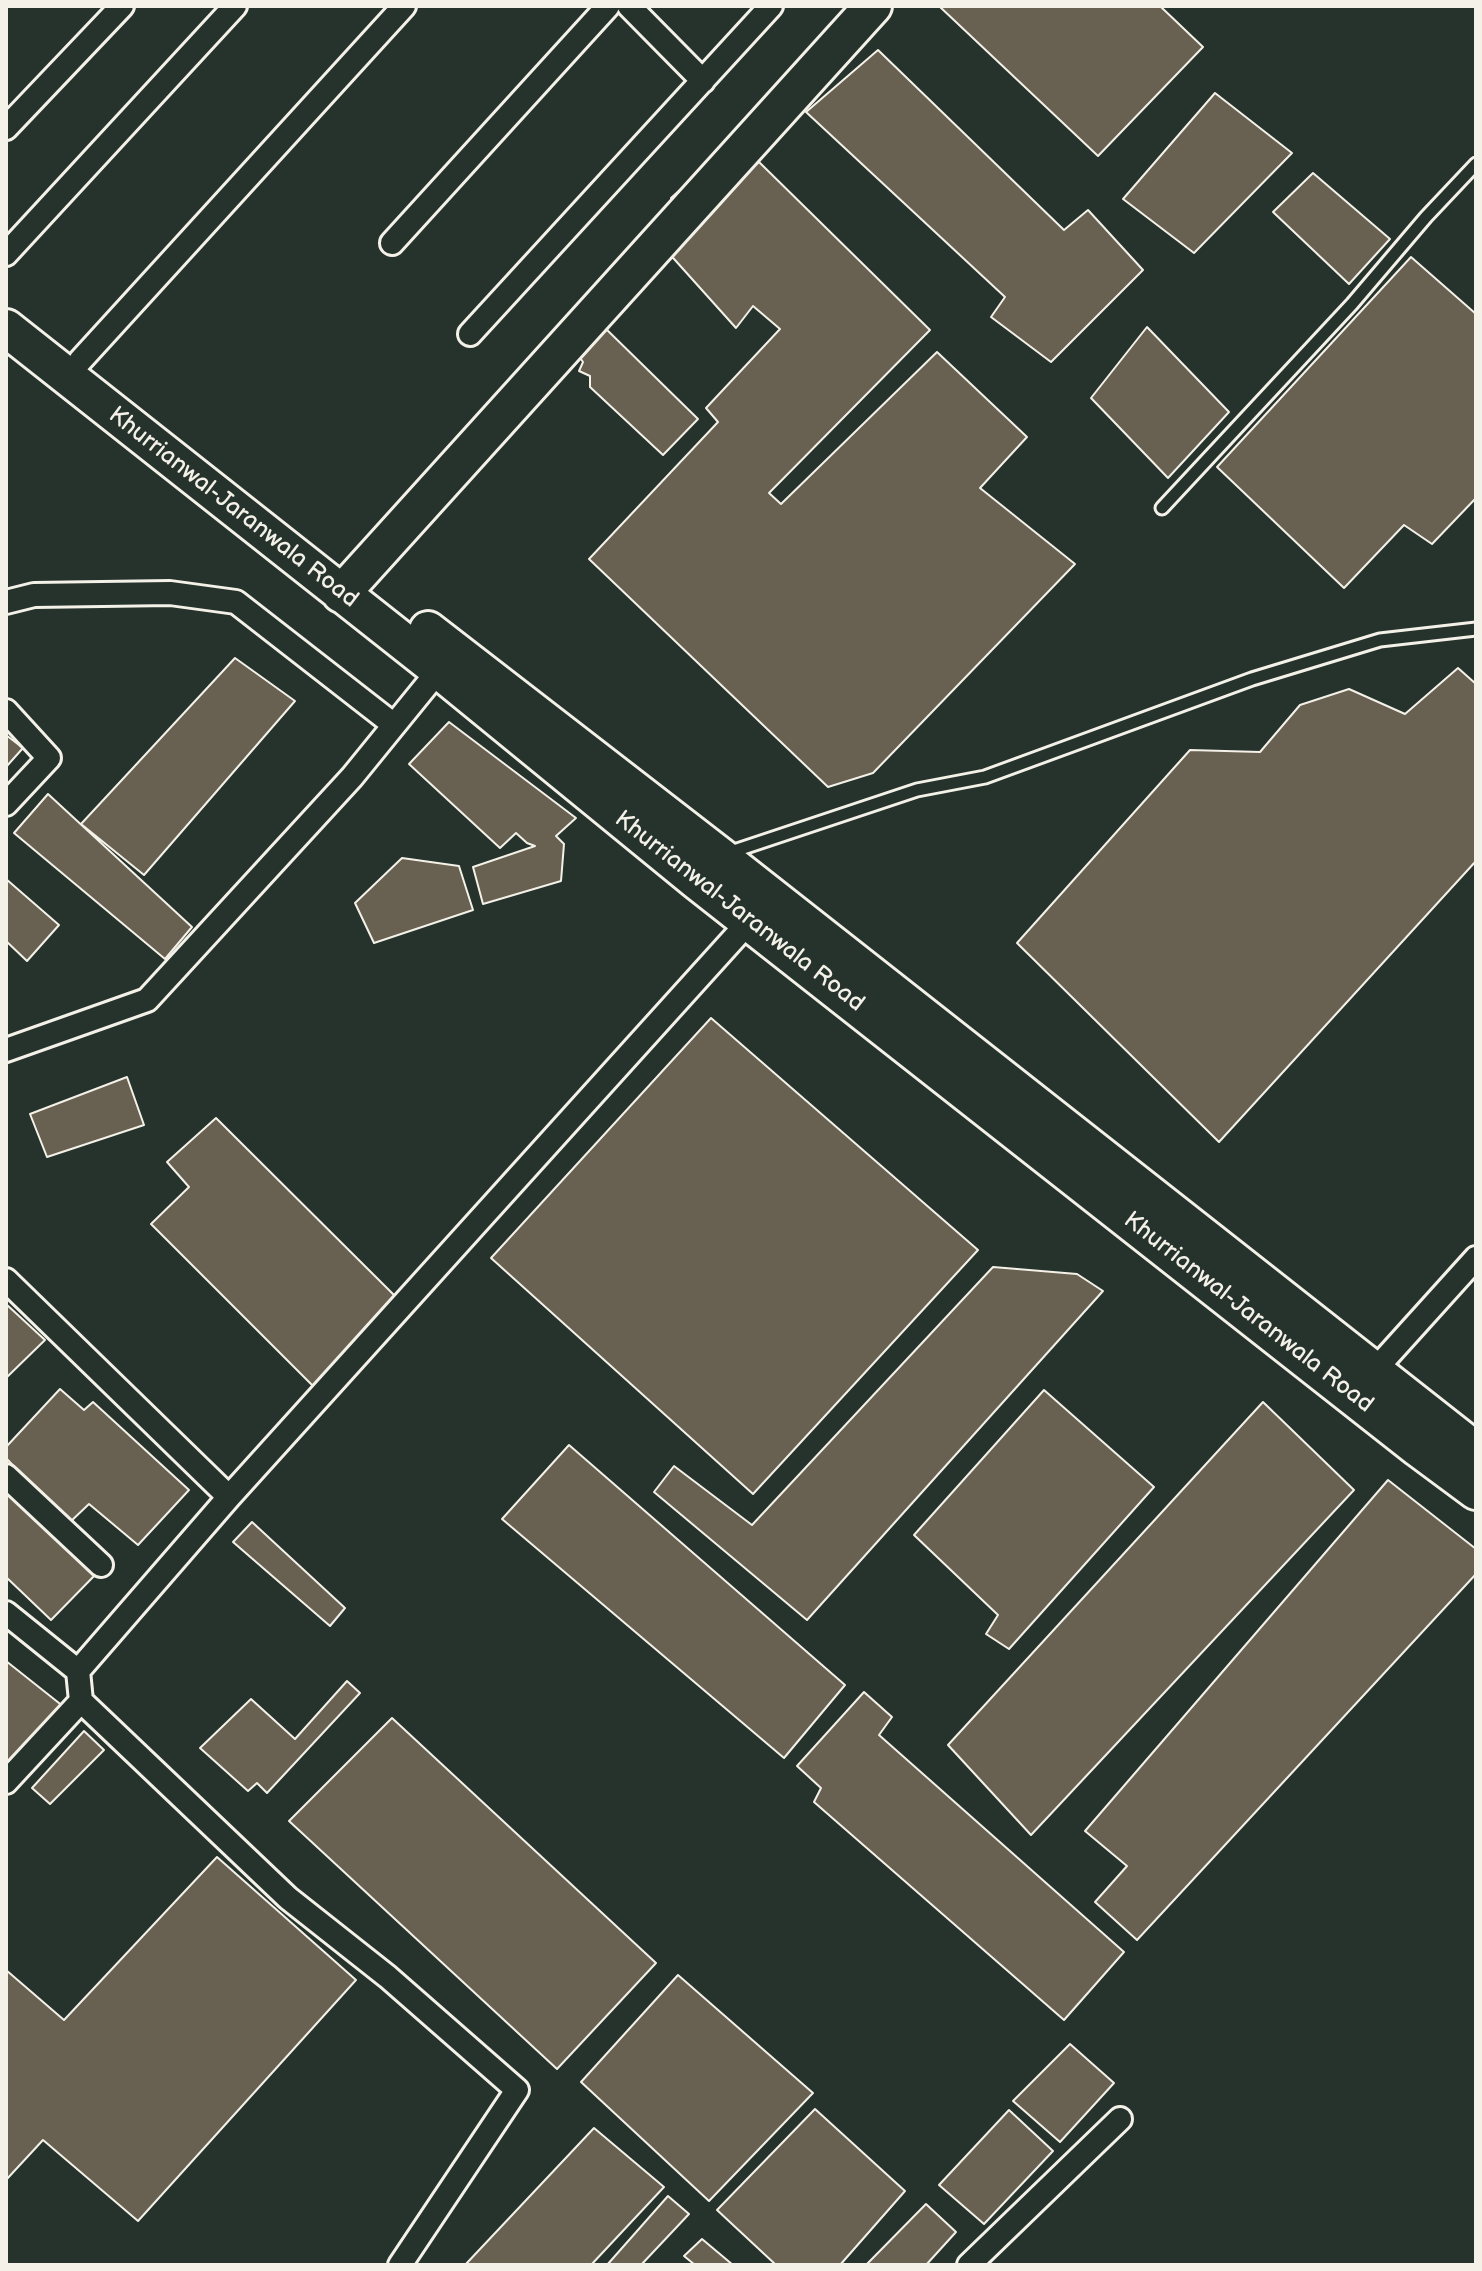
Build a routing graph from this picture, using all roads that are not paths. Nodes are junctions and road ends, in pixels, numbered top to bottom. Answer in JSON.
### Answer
{"nodes":[{"id":1,"x":122,"y":6,"type":"edge"},
{"id":2,"x":235,"y":6,"type":"edge"},
{"id":3,"x":404,"y":6,"type":"edge"},
{"id":4,"x":608,"y":6,"type":"edge"},
{"id":5,"x":629,"y":6,"type":"edge"},
{"id":6,"x":771,"y":6,"type":"edge"},
{"id":7,"x":873,"y":6,"type":"edge"},
{"id":8,"x":703,"y":81,"type":"junction"},
{"id":9,"x":6,"y":128,"type":"edge"},
{"id":10,"x":1476,"y":164,"type":"edge"},
{"id":11,"x":392,"y":243,"type":"dead end"},
{"id":12,"x":6,"y":254,"type":"edge"},
{"id":13,"x":6,"y":304,"type":"edge"},
{"id":14,"x":6,"y":328,"type":"edge"},
{"id":15,"x":470,"y":334,"type":"dead end"},
{"id":16,"x":80,"y":361,"type":"junction"},
{"id":17,"x":1162,"y":508,"type":"dead end"},
{"id":18,"x":349,"y":585,"type":"junction"},
{"id":19,"x":6,"y":602,"type":"edge"},
{"id":20,"x":1476,"y":629,"type":"edge"},
{"id":21,"x":439,"y":670,"type":"junction"},
{"id":22,"x":6,"y":711,"type":"edge"},
{"id":23,"x":394,"y":725,"type":"junction"},
{"id":24,"x":6,"y":804,"type":"edge"},
{"id":25,"x":720,"y":856,"type":"junction"},
{"id":26,"x":760,"y":909,"type":"junction"},
{"id":27,"x":6,"y":1050,"type":"edge"},
{"id":28,"x":1476,"y":1258,"type":"edge"},
{"id":29,"x":6,"y":1280,"type":"edge"},
{"id":30,"x":1374,"y":1371,"type":"junction"},
{"id":31,"x":1476,"y":1451,"type":"edge"},
{"id":32,"x":6,"y":1476,"type":"edge"},
{"id":33,"x":1476,"y":1491,"type":"edge"},
{"id":34,"x":229,"y":1497,"type":"junction"},
{"id":35,"x":101,"y":1565,"type":"dead end"},
{"id":36,"x":6,"y":1613,"type":"edge"},
{"id":37,"x":78,"y":1671,"type":"junction"},
{"id":38,"x":81,"y":1701,"type":"junction"},
{"id":39,"x":6,"y":1782,"type":"edge"},
{"id":40,"x":1120,"y":2119,"type":"dead end"},
{"id":41,"x":400,"y":2265,"type":"edge"},
{"id":42,"x":969,"y":2265,"type":"edge"}],
"edges":[{"from":1,"to":9,"type":"street"},
{"from":2,"to":12,"type":"street"},
{"from":3,"to":16,"type":"street"},
{"from":4,"to":11,"type":"street"},
{"from":5,"to":8,"type":"street"},
{"from":6,"to":8,"type":"street"},
{"from":7,"to":18,"type":"main road"},
{"from":8,"to":15,"type":"street"},
{"from":10,"to":17,"type":"lane"},
{"from":13,"to":16,"type":"main road","name":"Khurrianwal-Jaranwala Road"},
{"from":14,"to":18,"type":"main road","name":"Khurrianwal-Jaranwala Road"},
{"from":16,"to":18,"type":"main road","name":"Khurrianwal-Jaranwala Road"},
{"from":18,"to":21,"type":"main road","name":"Khurrianwal-Jaranwala Road"},
{"from":18,"to":25,"type":"main road","name":"Khurrianwal-Jaranwala Road"},
{"from":19,"to":23,"type":"street"},
{"from":20,"to":25,"type":"lane"},
{"from":21,"to":23,"type":"street"},
{"from":21,"to":26,"type":"main road","name":"Khurrianwal-Jaranwala Road"},
{"from":22,"to":24,"type":"street"},
{"from":23,"to":27,"type":"street"},
{"from":25,"to":26,"type":"main road","name":"Khurrianwal-Jaranwala Road"},
{"from":26,"to":30,"type":"main road","name":"Khurrianwal-Jaranwala Road"},
{"from":26,"to":33,"type":"main road","name":"Khurrianwal-Jaranwala Road"},
{"from":26,"to":34,"type":"street"},
{"from":28,"to":30,"type":"street"},
{"from":29,"to":34,"type":"street"},
{"from":30,"to":31,"type":"main road","name":"Khurrianwal-Jaranwala Road"},
{"from":32,"to":35,"type":"street"},
{"from":34,"to":37,"type":"street"},
{"from":36,"to":37,"type":"street"},
{"from":37,"to":38,"type":"street"},
{"from":38,"to":39,"type":"street"},
{"from":38,"to":41,"type":"street"},
{"from":40,"to":42,"type":"street"}]}
